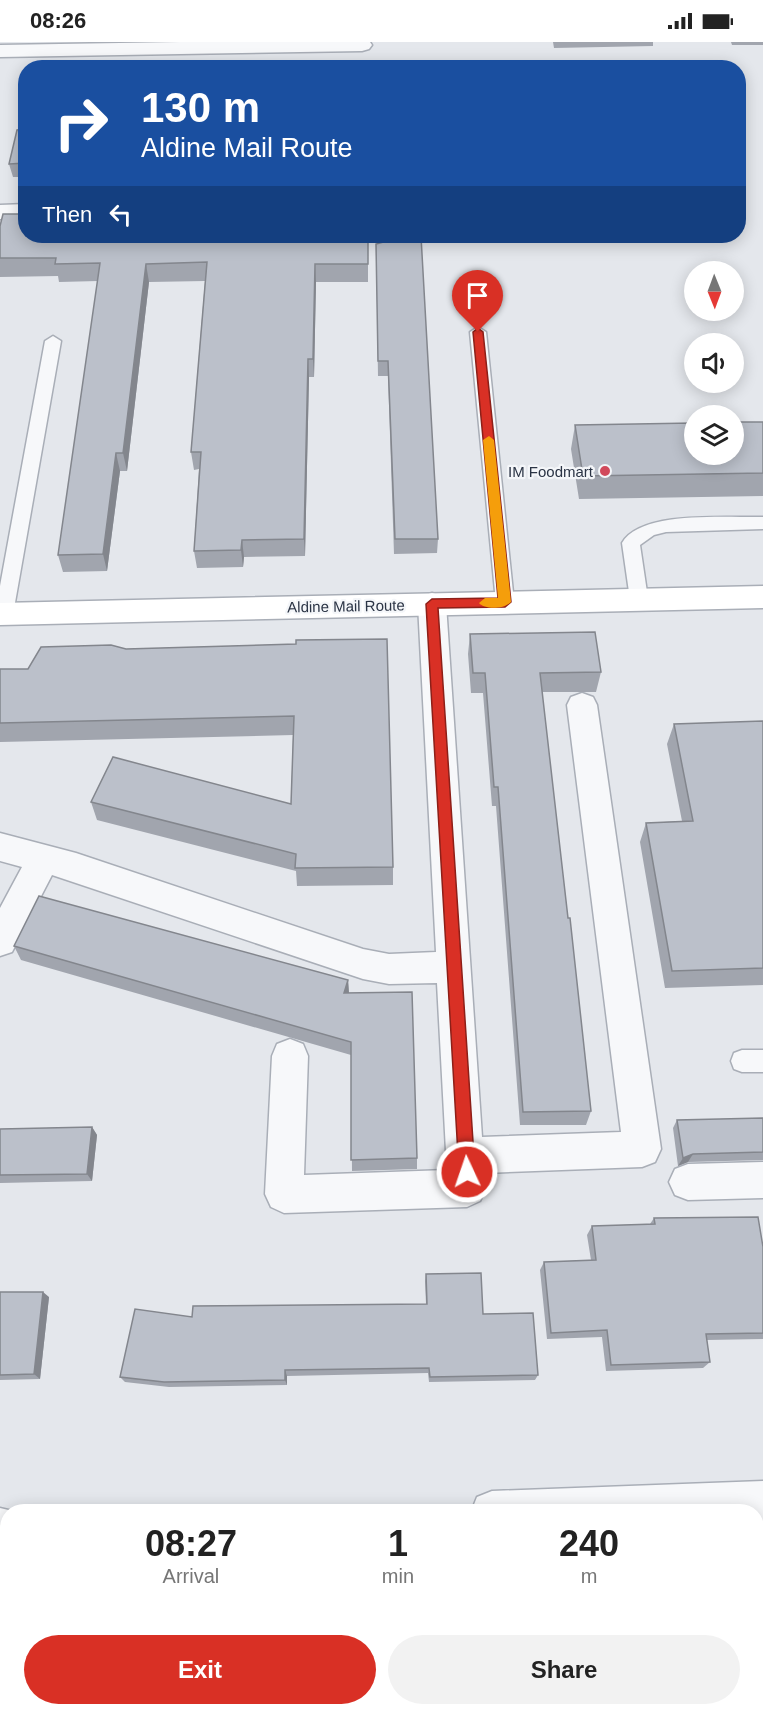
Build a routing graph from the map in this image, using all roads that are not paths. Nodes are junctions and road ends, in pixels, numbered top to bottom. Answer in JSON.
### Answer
{"nodes":[{"id":1,"x":362,"y":45,"type":"dead end"},
{"id":2,"x":0,"y":51,"type":"edge"},
{"id":3,"x":0,"y":212,"type":"edge"},
{"id":4,"x":18,"y":212,"type":"edge"},
{"id":5,"x":478,"y":332,"type":"dead end"},
{"id":6,"x":52,"y":341,"type":"dead end"},
{"id":7,"x":763,"y":524,"type":"edge"},
{"id":8,"x":763,"y":597,"type":"edge"},
{"id":9,"x":639,"y":599,"type":"junction"},
{"id":10,"x":505,"y":602,"type":"junction"},
{"id":11,"x":432,"y":604,"type":"junction"},
{"id":12,"x":2,"y":614,"type":"edge"},
{"id":13,"x":582,"y":705,"type":"dead end"},
{"id":14,"x":0,"y":847,"type":"edge"},
{"id":15,"x":44,"y":858,"type":"junction"},
{"id":16,"x":0,"y":941,"type":"edge"},
{"id":17,"x":455,"y":967,"type":"junction"},
{"id":18,"x":290,"y":1056,"type":"dead end"},
{"id":19,"x":466,"y":1156,"type":"junction"},
{"id":20,"x":763,"y":1180,"type":"edge"},
{"id":21,"x":688,"y":1182,"type":"dead end"},
{"id":22,"x":763,"y":1502,"type":"edge"},
{"id":23,"x":709,"y":1504,"type":"edge"}],
"edges":[{"from":1,"to":2,"type":"street"},
{"from":3,"to":4,"type":"street"},
{"from":5,"to":10,"type":"lane"},
{"from":6,"to":12,"type":"lane"},
{"from":7,"to":9,"type":"lane"},
{"from":8,"to":9,"type":"main road","name":"Aldine Mail Route"},
{"from":9,"to":10,"type":"main road","name":"Aldine Mail Route"},
{"from":10,"to":11,"type":"main road","name":"Aldine Mail Route"},
{"from":11,"to":12,"type":"main road","name":"Aldine Mail Route"},
{"from":11,"to":17,"type":"street"},
{"from":13,"to":19,"type":"street"},
{"from":14,"to":15,"type":"street"},
{"from":15,"to":16,"type":"street"},
{"from":15,"to":17,"type":"street"},
{"from":17,"to":19,"type":"street"},
{"from":18,"to":19,"type":"street"},
{"from":20,"to":21,"type":"street"},
{"from":22,"to":23,"type":"street"}]}
